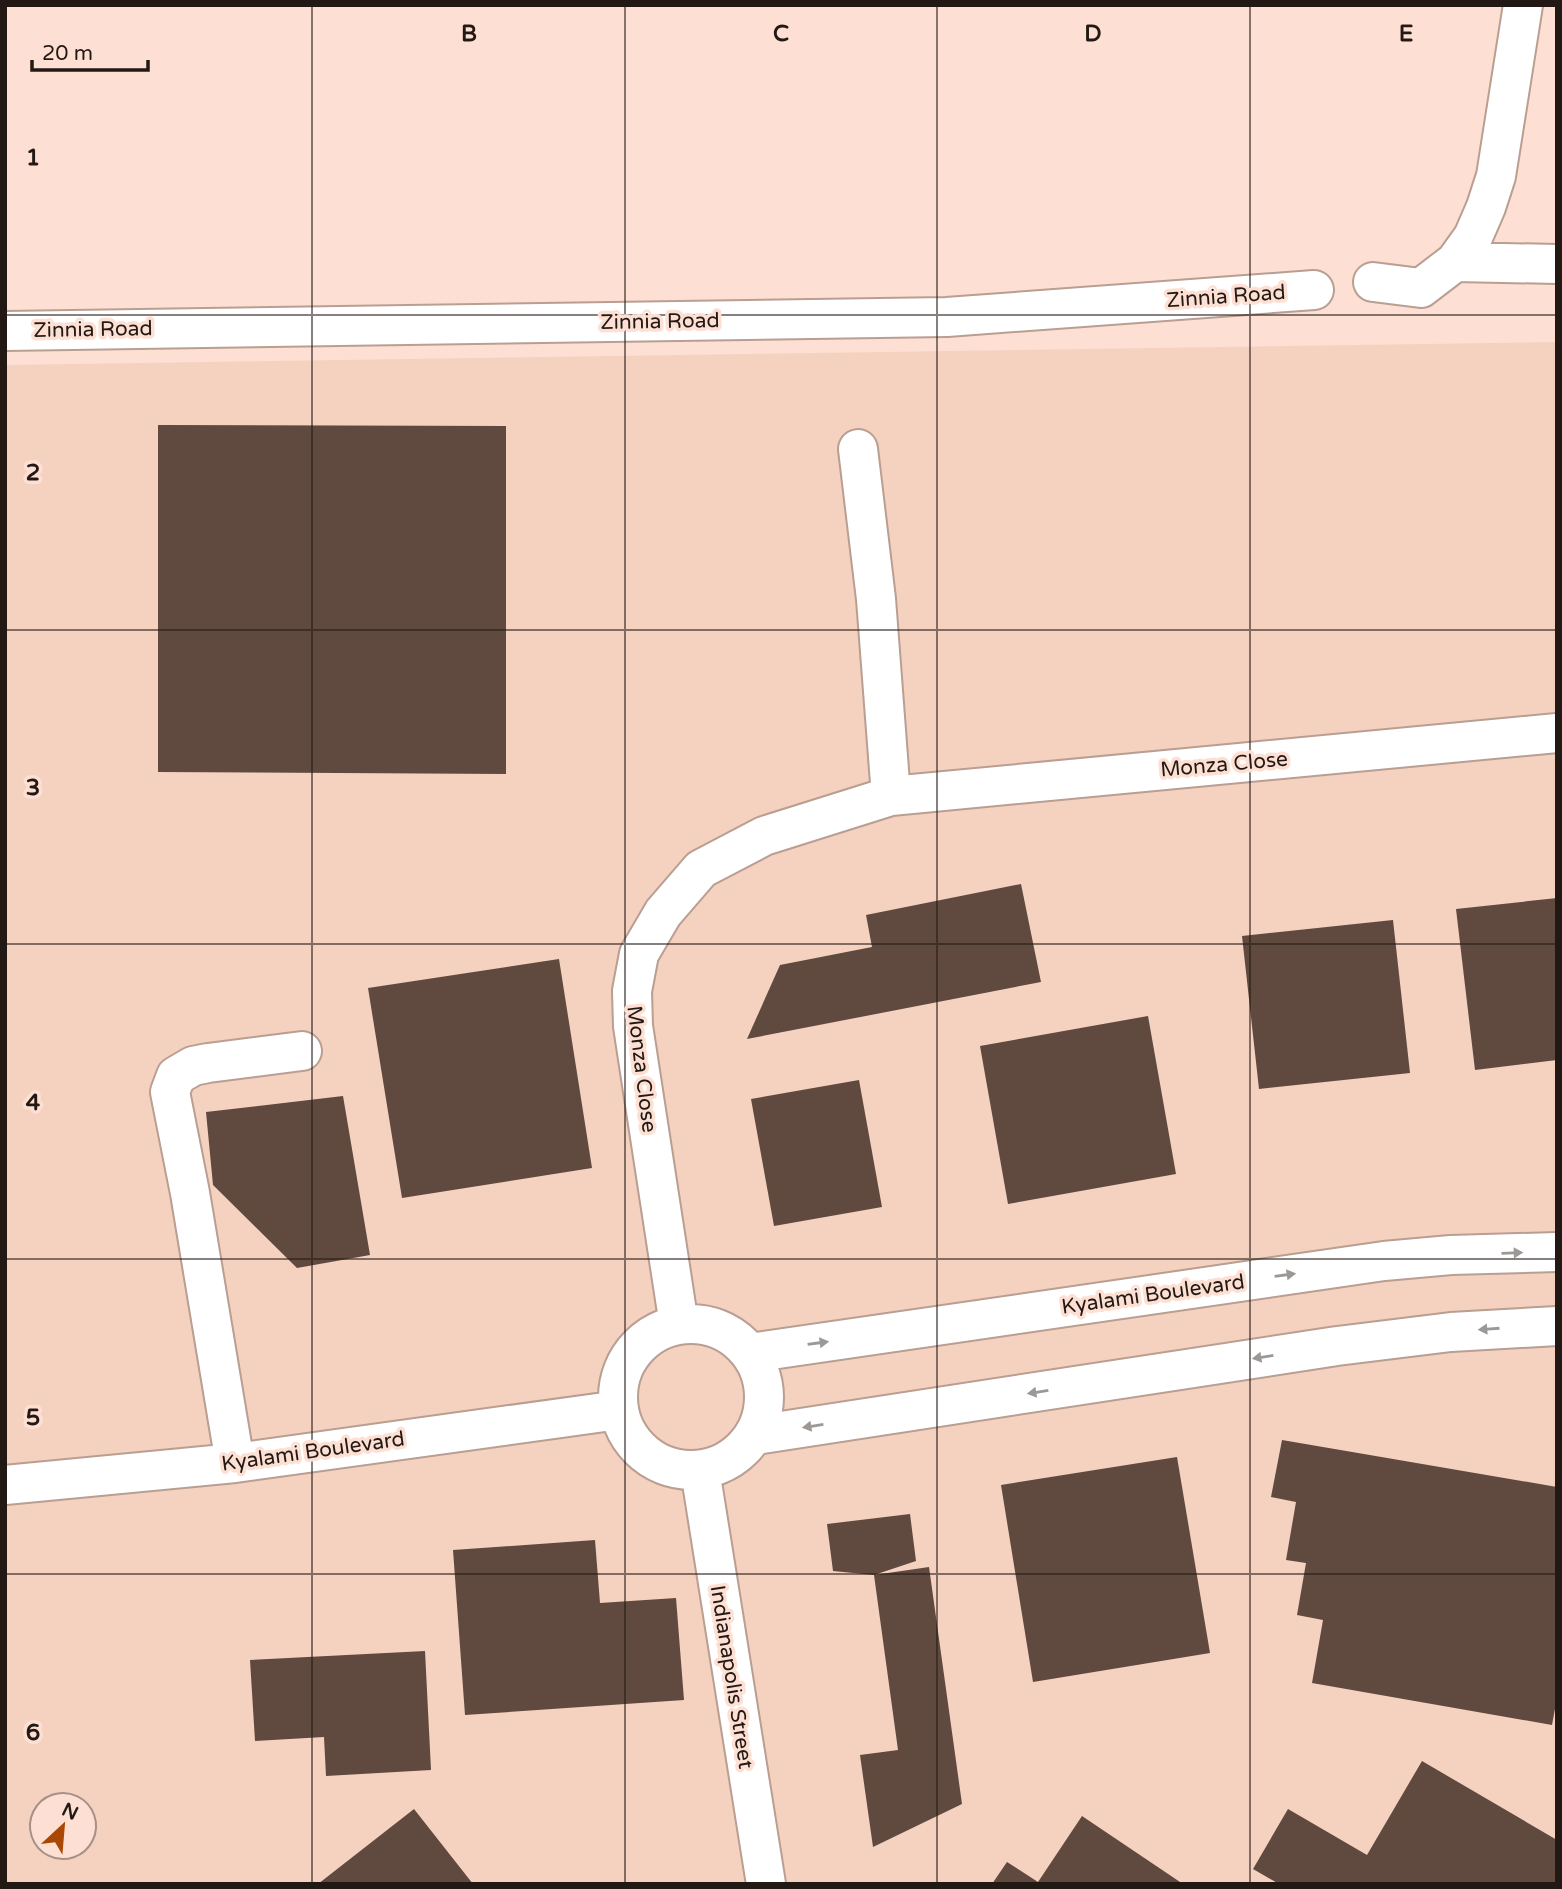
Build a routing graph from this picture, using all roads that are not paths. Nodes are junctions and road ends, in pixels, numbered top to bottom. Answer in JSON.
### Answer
{"nodes":[{"id":1,"x":1523,"y":5,"type":"edge"},
{"id":2,"x":1464,"y":250,"type":"junction"},
{"id":3,"x":1557,"y":264,"type":"edge"},
{"id":4,"x":1373,"y":282,"type":"dead end"},
{"id":5,"x":1314,"y":290,"type":"dead end"},
{"id":6,"x":5,"y":331,"type":"edge"},
{"id":7,"x":858,"y":449,"type":"dead end"},
{"id":8,"x":1557,"y":733,"type":"edge"},
{"id":9,"x":891,"y":796,"type":"junction"},
{"id":10,"x":302,"y":1051,"type":"dead end"},
{"id":11,"x":1557,"y":1252,"type":"edge"},
{"id":12,"x":679,"y":1325,"type":"junction"},
{"id":13,"x":1557,"y":1326,"type":"edge"},
{"id":14,"x":750,"y":1353,"type":"junction"},
{"id":15,"x":619,"y":1410,"type":"junction"},
{"id":16,"x":755,"y":1434,"type":"junction"},
{"id":17,"x":235,"y":1462,"type":"junction"},
{"id":18,"x":700,"y":1470,"type":"junction"},
{"id":19,"x":5,"y":1485,"type":"edge"},
{"id":20,"x":766,"y":1884,"type":"edge"}],
"edges":[{"from":1,"to":2,"type":"street"},
{"from":2,"to":3,"type":"street"},
{"from":2,"to":4,"type":"street"},
{"from":5,"to":6,"type":"street","name":"Zinnia Road"},
{"from":7,"to":9,"type":"street"},
{"from":8,"to":9,"type":"street","name":"Monza Close"},
{"from":9,"to":12,"type":"street","name":"Monza Close"},
{"from":10,"to":17,"type":"street"},
{"from":14,"to":11,"type":"street","name":"Kyalami Boulevard","one_way":true},
{"from":12,"to":14,"type":"street"},
{"from":12,"to":15,"type":"street"},
{"from":13,"to":16,"type":"street","one_way":true},
{"from":14,"to":16,"type":"street"},
{"from":15,"to":17,"type":"street","name":"Kyalami Boulevard"},
{"from":15,"to":18,"type":"street"},
{"from":16,"to":18,"type":"street"},
{"from":17,"to":19,"type":"street","name":"Kyalami Boulevard"},
{"from":18,"to":20,"type":"street","name":"Indianapolis Street"}]}
